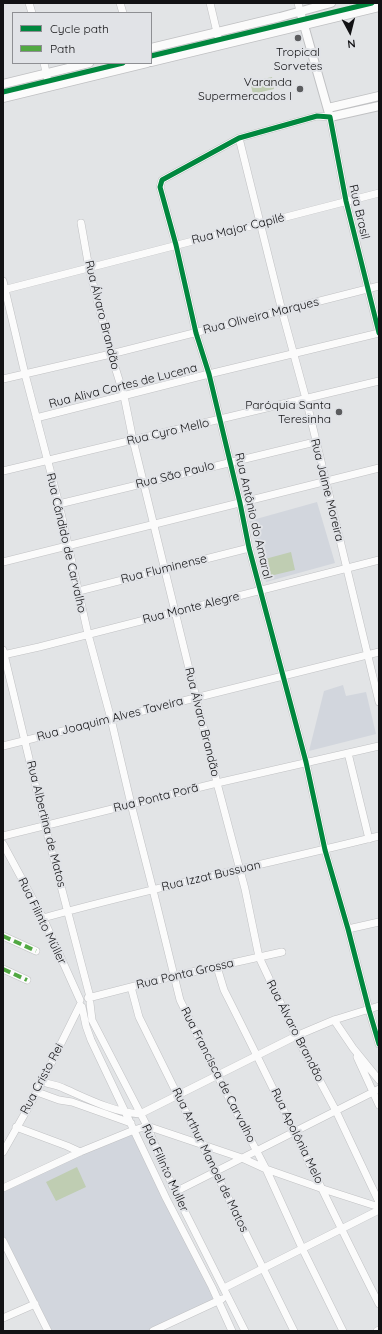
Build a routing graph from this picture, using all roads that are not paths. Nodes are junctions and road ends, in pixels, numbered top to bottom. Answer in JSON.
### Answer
{"nodes":[{"id":1,"x":210,"y":3,"type":"edge"},
{"id":2,"x":331,"y":3,"type":"edge"},
{"id":3,"x":299,"y":7,"type":"edge"},
{"id":4,"x":379,"y":7,"type":"edge"},
{"id":5,"x":305,"y":24,"type":"junction"},
{"id":6,"x":217,"y":32,"type":"junction"},
{"id":7,"x":220,"y":45,"type":"junction"},
{"id":8,"x":152,"y":48,"type":"edge"},
{"id":9,"x":152,"y":62,"type":"edge"},
{"id":10,"x":44,"y":64,"type":"edge"},
{"id":11,"x":85,"y":64,"type":"edge"},
{"id":12,"x":134,"y":64,"type":"edge"},
{"id":13,"x":46,"y":74,"type":"junction"},
{"id":14,"x":3,"y":84,"type":"edge"},
{"id":15,"x":49,"y":86,"type":"junction"},
{"id":16,"x":379,"y":96,"type":"edge"},
{"id":17,"x":3,"y":98,"type":"edge"},
{"id":18,"x":379,"y":106,"type":"edge"},
{"id":19,"x":328,"y":108,"type":"junction"},
{"id":20,"x":317,"y":116,"type":"junction"},
{"id":21,"x":330,"y":118,"type":"junction"},
{"id":22,"x":239,"y":138,"type":"junction"},
{"id":23,"x":379,"y":193,"type":"edge"},
{"id":24,"x":346,"y":201,"type":"junction"},
{"id":25,"x":81,"y":223,"type":"dead end"},
{"id":26,"x":261,"y":224,"type":"junction"},
{"id":27,"x":176,"y":245,"type":"junction"},
{"id":28,"x":90,"y":268,"type":"junction"},
{"id":29,"x":3,"y":281,"type":"edge"},
{"id":30,"x":379,"y":286,"type":"edge"},
{"id":31,"x":4,"y":289,"type":"edge"},
{"id":32,"x":368,"y":289,"type":"junction"},
{"id":33,"x":282,"y":311,"type":"junction"},
{"id":34,"x":196,"y":333,"type":"junction"},
{"id":35,"x":379,"y":333,"type":"edge"},
{"id":36,"x":111,"y":354,"type":"junction"},
{"id":37,"x":294,"y":354,"type":"junction"},
{"id":38,"x":25,"y":374,"type":"junction"},
{"id":39,"x":209,"y":374,"type":"junction"},
{"id":40,"x":3,"y":379,"type":"edge"},
{"id":41,"x":379,"y":381,"type":"edge"},
{"id":42,"x":124,"y":396,"type":"junction"},
{"id":43,"x":306,"y":399,"type":"junction"},
{"id":44,"x":36,"y":418,"type":"junction"},
{"id":45,"x":220,"y":420,"type":"junction"},
{"id":46,"x":132,"y":440,"type":"junction"},
{"id":47,"x":315,"y":442,"type":"junction"},
{"id":48,"x":46,"y":460,"type":"junction"},
{"id":49,"x":230,"y":462,"type":"junction"},
{"id":50,"x":379,"y":468,"type":"edge"},
{"id":51,"x":3,"y":471,"type":"edge"},
{"id":52,"x":325,"y":482,"type":"junction"},
{"id":53,"x":144,"y":483,"type":"junction"},
{"id":54,"x":240,"y":503,"type":"junction"},
{"id":55,"x":59,"y":504,"type":"junction"},
{"id":56,"x":153,"y":525,"type":"junction"},
{"id":57,"x":68,"y":546,"type":"junction"},
{"id":58,"x":249,"y":548,"type":"junction"},
{"id":59,"x":379,"y":560,"type":"edge"},
{"id":60,"x":3,"y":562,"type":"edge"},
{"id":61,"x":347,"y":567,"type":"junction"},
{"id":62,"x":165,"y":569,"type":"junction"},
{"id":63,"x":260,"y":590,"type":"junction"},
{"id":64,"x":79,"y":591,"type":"junction"},
{"id":65,"x":175,"y":612,"type":"junction"},
{"id":66,"x":88,"y":634,"type":"junction"},
{"id":67,"x":379,"y":652,"type":"edge"},
{"id":68,"x":3,"y":654,"type":"edge"},
{"id":69,"x":367,"y":655,"type":"junction"},
{"id":70,"x":282,"y":676,"type":"junction"},
{"id":71,"x":196,"y":697,"type":"junction"},
{"id":72,"x":379,"y":700,"type":"edge"},
{"id":73,"x":111,"y":719,"type":"junction"},
{"id":74,"x":25,"y":740,"type":"junction"},
{"id":75,"x":3,"y":746,"type":"edge"},
{"id":76,"x":379,"y":746,"type":"edge"},
{"id":77,"x":348,"y":753,"type":"junction"},
{"id":78,"x":306,"y":762,"type":"junction"},
{"id":79,"x":217,"y":783,"type":"junction"},
{"id":80,"x":131,"y":804,"type":"junction"},
{"id":81,"x":45,"y":825,"type":"junction"},
{"id":82,"x":3,"y":836,"type":"edge"},
{"id":83,"x":379,"y":836,"type":"edge"},
{"id":84,"x":369,"y":838,"type":"junction"},
{"id":85,"x":3,"y":844,"type":"edge"},
{"id":86,"x":325,"y":850,"type":"junction"},
{"id":87,"x":240,"y":869,"type":"junction"},
{"id":88,"x":154,"y":890,"type":"junction"},
{"id":89,"x":68,"y":911,"type":"junction"},
{"id":90,"x":43,"y":918,"type":"junction"},
{"id":91,"x":379,"y":922,"type":"edge"},
{"id":92,"x":348,"y":929,"type":"junction"},
{"id":93,"x":3,"y":936,"type":"edge"},
{"id":94,"x":36,"y":951,"type":"dead end"},
{"id":95,"x":282,"y":952,"type":"dead end"},
{"id":96,"x":259,"y":957,"type":"junction"},
{"id":97,"x":217,"y":966,"type":"junction"},
{"id":98,"x":3,"y":969,"type":"edge"},
{"id":99,"x":174,"y":976,"type":"junction"},
{"id":100,"x":27,"y":980,"type":"dead end"},
{"id":101,"x":131,"y":987,"type":"junction"},
{"id":102,"x":89,"y":999,"type":"junction"},
{"id":103,"x":81,"y":1004,"type":"junction"},
{"id":104,"x":379,"y":1006,"type":"edge"},
{"id":105,"x":369,"y":1010,"type":"junction"},
{"id":106,"x":334,"y":1020,"type":"junction"},
{"id":107,"x":296,"y":1036,"type":"junction"},
{"id":108,"x":379,"y":1044,"type":"edge"},
{"id":109,"x":352,"y":1048,"type":"junction"},
{"id":110,"x":257,"y":1055,"type":"junction"},
{"id":111,"x":217,"y":1075,"type":"junction"},
{"id":112,"x":379,"y":1080,"type":"edge"},
{"id":113,"x":42,"y":1082,"type":"junction"},
{"id":114,"x":376,"y":1091,"type":"edge"},
{"id":115,"x":37,"y":1092,"type":"junction"},
{"id":116,"x":178,"y":1095,"type":"junction"},
{"id":117,"x":379,"y":1106,"type":"edge"},
{"id":118,"x":336,"y":1111,"type":"junction"},
{"id":119,"x":126,"y":1113,"type":"junction"},
{"id":120,"x":140,"y":1114,"type":"junction"},
{"id":121,"x":133,"y":1126,"type":"junction"},
{"id":122,"x":147,"y":1126,"type":"junction"},
{"id":123,"x":16,"y":1127,"type":"junction"},
{"id":124,"x":295,"y":1132,"type":"junction"},
{"id":125,"x":202,"y":1144,"type":"junction"},
{"id":126,"x":3,"y":1152,"type":"edge"},
{"id":127,"x":80,"y":1152,"type":"junction"},
{"id":128,"x":256,"y":1152,"type":"junction"},
{"id":129,"x":242,"y":1158,"type":"junction"},
{"id":130,"x":266,"y":1169,"type":"junction"},
{"id":131,"x":215,"y":1171,"type":"junction"},
{"id":132,"x":3,"y":1188,"type":"edge"},
{"id":133,"x":323,"y":1189,"type":"junction"},
{"id":134,"x":175,"y":1192,"type":"junction"},
{"id":135,"x":379,"y":1202,"type":"edge"},
{"id":136,"x":379,"y":1208,"type":"edge"},
{"id":137,"x":341,"y":1229,"type":"junction"},
{"id":138,"x":4,"y":1243,"type":"edge"},
{"id":139,"x":302,"y":1248,"type":"junction"},
{"id":140,"x":264,"y":1267,"type":"junction"},
{"id":141,"x":224,"y":1288,"type":"junction"},
{"id":142,"x":228,"y":1296,"type":"junction"},
{"id":143,"x":218,"y":1301,"type":"junction"},
{"id":144,"x":35,"y":1304,"type":"junction"},
{"id":145,"x":379,"y":1304,"type":"edge"},
{"id":146,"x":3,"y":1318,"type":"edge"},
{"id":147,"x":48,"y":1331,"type":"edge"},
{"id":148,"x":153,"y":1331,"type":"edge"},
{"id":149,"x":232,"y":1331,"type":"edge"},
{"id":150,"x":245,"y":1331,"type":"edge"},
{"id":151,"x":294,"y":1331,"type":"edge"},
{"id":152,"x":343,"y":1331,"type":"edge"}],
"edges":[{"from":1,"to":6,"type":"street"},
{"from":2,"to":3,"type":"main road"},
{"from":3,"to":5,"type":"main road","name":"Rua Brasil"},
{"from":3,"to":6,"type":"main road"},
{"from":4,"to":5,"type":"main road"},
{"from":5,"to":7,"type":"main road"},
{"from":5,"to":19,"type":"main road","name":"Rua Brasil"},
{"from":6,"to":7,"type":"street"},
{"from":6,"to":8,"type":"main road"},
{"from":7,"to":9,"type":"main road"},
{"from":10,"to":13,"type":"street"},
{"from":11,"to":13,"type":"main road"},
{"from":12,"to":15,"type":"main road"},
{"from":13,"to":14,"type":"main road"},
{"from":13,"to":15,"type":"street"},
{"from":15,"to":17,"type":"main road"},
{"from":16,"to":19,"type":"main road"},
{"from":18,"to":21,"type":"main road"},
{"from":19,"to":20,"type":"street"},
{"from":19,"to":21,"type":"main road","name":"Rua Brasil"},
{"from":20,"to":21,"type":"street"},
{"from":20,"to":22,"type":"street"},
{"from":21,"to":24,"type":"street","name":"Rua Brasil"},
{"from":22,"to":26,"type":"street","name":"Rua Jaime Moreira"},
{"from":22,"to":27,"type":"street","name":"Rua Antônio do Amaral"},
{"from":23,"to":24,"type":"street","name":"Rua Major Capilé"},
{"from":24,"to":26,"type":"street","name":"Rua Major Capilé"},
{"from":24,"to":32,"type":"street","name":"Rua Brasil"},
{"from":25,"to":28,"type":"street","name":"Rua Álvaro Brandão"},
{"from":26,"to":27,"type":"street","name":"Rua Major Capilé"},
{"from":26,"to":33,"type":"street","name":"Rua Jaime Moreira"},
{"from":27,"to":28,"type":"street","name":"Rua Major Capilé"},
{"from":27,"to":34,"type":"street","name":"Rua Antônio do Amaral"},
{"from":28,"to":31,"type":"street","name":"Rua Major Capilé"},
{"from":28,"to":36,"type":"street","name":"Rua Álvaro Brandão"},
{"from":29,"to":31,"type":"street","name":"Rua Cândido de Carvalho"},
{"from":30,"to":32,"type":"street","name":"Rua Oliveira Marques"},
{"from":31,"to":38,"type":"street","name":"Rua Cândido de Carvalho"},
{"from":32,"to":33,"type":"street","name":"Rua Oliveira Marques"},
{"from":32,"to":35,"type":"street","name":"Rua Brasil"},
{"from":33,"to":34,"type":"street","name":"Rua Oliveira Marques"},
{"from":33,"to":37,"type":"street","name":"Rua Jaime Moreira"},
{"from":34,"to":36,"type":"street","name":"Rua Oliveira Marques"},
{"from":34,"to":39,"type":"street","name":"Rua Antônio do Amaral"},
{"from":35,"to":37,"type":"street","name":"Rua Aliva Cortes de Lucena"},
{"from":36,"to":38,"type":"street","name":"Rua Oliveira Marques"},
{"from":36,"to":42,"type":"street","name":"Rua Álvaro Brandão"},
{"from":37,"to":39,"type":"street","name":"Rua Aliva Cortes de Lucena"},
{"from":37,"to":43,"type":"street","name":"Rua Jaime Moreira"},
{"from":38,"to":40,"type":"street","name":"Rua Oliveira Marques"},
{"from":38,"to":44,"type":"street","name":"Rua Cândido de Carvalho"},
{"from":39,"to":42,"type":"street","name":"Rua Aliva Cortes de Lucena"},
{"from":39,"to":45,"type":"street","name":"Rua Antônio do Amaral"},
{"from":41,"to":43,"type":"street","name":"Rua Cyro Mello"},
{"from":42,"to":44,"type":"street","name":"Rua Aliva Cortes de Lucena"},
{"from":42,"to":46,"type":"street","name":"Rua Álvaro Brandão"},
{"from":43,"to":45,"type":"street","name":"Rua Cyro Mello"},
{"from":43,"to":47,"type":"street","name":"Rua Jaime Moreira"},
{"from":44,"to":48,"type":"street","name":"Rua Cândido de Carvalho"},
{"from":45,"to":46,"type":"street","name":"Rua Cyro Mello"},
{"from":45,"to":49,"type":"street","name":"Rua Antônio do Amaral"},
{"from":46,"to":48,"type":"street","name":"Rua Cyro Mello"},
{"from":46,"to":53,"type":"street","name":"Rua Álvaro Brandão"},
{"from":47,"to":49,"type":"street","name":"Rua São Paulo"},
{"from":47,"to":52,"type":"street","name":"Rua Jaime Moreira"},
{"from":48,"to":51,"type":"street","name":"Rua Cyro Mello"},
{"from":48,"to":55,"type":"street","name":"Rua Cândido de Carvalho"},
{"from":49,"to":53,"type":"street","name":"Rua São Paulo"},
{"from":49,"to":54,"type":"street","name":"Rua Antônio do Amaral"},
{"from":50,"to":52,"type":"street"},
{"from":52,"to":54,"type":"street"},
{"from":52,"to":61,"type":"street","name":"Rua Jaime Moreira"},
{"from":53,"to":55,"type":"street","name":"Rua São Paulo"},
{"from":53,"to":56,"type":"street","name":"Rua Álvaro Brandão"},
{"from":54,"to":56,"type":"street"},
{"from":54,"to":58,"type":"street","name":"Rua Antônio do Amaral"},
{"from":55,"to":57,"type":"street","name":"Rua Cândido de Carvalho"},
{"from":56,"to":57,"type":"street"},
{"from":56,"to":62,"type":"street","name":"Rua Álvaro Brandão"},
{"from":57,"to":60,"type":"street"},
{"from":57,"to":64,"type":"street","name":"Rua Cândido de Carvalho"},
{"from":58,"to":62,"type":"street","name":"Rua Fluminense"},
{"from":58,"to":63,"type":"street","name":"Rua Antônio do Amaral"},
{"from":59,"to":61,"type":"street","name":"Rua Monte Alegre"},
{"from":61,"to":63,"type":"street","name":"Rua Monte Alegre"},
{"from":61,"to":69,"type":"street","name":"Rua Jaime Moreira"},
{"from":62,"to":64,"type":"street","name":"Rua Fluminense"},
{"from":62,"to":65,"type":"street","name":"Rua Álvaro Brandão"},
{"from":63,"to":65,"type":"street","name":"Rua Monte Alegre"},
{"from":63,"to":70,"type":"street","name":"Rua Antônio do Amaral"},
{"from":64,"to":66,"type":"street","name":"Rua Cândido de Carvalho"},
{"from":65,"to":66,"type":"street","name":"Rua Monte Alegre"},
{"from":65,"to":71,"type":"street","name":"Rua Álvaro Brandão"},
{"from":66,"to":68,"type":"street","name":"Rua Monte Alegre"},
{"from":66,"to":73,"type":"street","name":"Rua Cândido de Carvalho"},
{"from":67,"to":69,"type":"street","name":"Rua Joaquim Alves Taveira"},
{"from":68,"to":74,"type":"street","name":"Rua Albertina de Matos"},
{"from":69,"to":70,"type":"street","name":"Rua Joaquim Alves Taveira"},
{"from":69,"to":72,"type":"street","name":"Rua Jaime Moreira"},
{"from":70,"to":71,"type":"street","name":"Rua Joaquim Alves Taveira"},
{"from":70,"to":78,"type":"street","name":"Rua Antônio do Amaral"},
{"from":71,"to":73,"type":"street","name":"Rua Joaquim Alves Taveira"},
{"from":71,"to":79,"type":"street","name":"Rua Álvaro Brandão"},
{"from":73,"to":74,"type":"street","name":"Rua Joaquim Alves Taveira"},
{"from":73,"to":80,"type":"street","name":"Rua Cândido de Carvalho"},
{"from":74,"to":75,"type":"street","name":"Rua Joaquim Alves Taveira"},
{"from":74,"to":81,"type":"street","name":"Rua Albertina de Matos"},
{"from":76,"to":77,"type":"street","name":"Rua Ponta Porã"},
{"from":77,"to":78,"type":"street","name":"Rua Ponta Porã"},
{"from":77,"to":84,"type":"street"},
{"from":78,"to":79,"type":"street","name":"Rua Ponta Porã"},
{"from":78,"to":86,"type":"street","name":"Rua Antônio do Amaral"},
{"from":79,"to":80,"type":"street","name":"Rua Ponta Porã"},
{"from":79,"to":87,"type":"street","name":"Rua Álvaro Brandão"},
{"from":80,"to":81,"type":"street","name":"Rua Ponta Porã"},
{"from":80,"to":88,"type":"street","name":"Rua Francisca de Carvalho"},
{"from":81,"to":82,"type":"street","name":"Rua Ponta Porã"},
{"from":81,"to":89,"type":"street","name":"Rua Albertina de Matos"},
{"from":83,"to":84,"type":"street","name":"Rua Izzat Bussuan"},
{"from":84,"to":86,"type":"street","name":"Rua Izzat Bussuan"},
{"from":85,"to":90,"type":"street","name":"Rua Filinto Müller"},
{"from":86,"to":87,"type":"street","name":"Rua Izzat Bussuan"},
{"from":86,"to":92,"type":"street","name":"Rua Antônio do Amaral"},
{"from":87,"to":88,"type":"street","name":"Rua Izzat Bussuan"},
{"from":87,"to":96,"type":"street","name":"Rua Álvaro Brandão"},
{"from":88,"to":89,"type":"street","name":"Rua Izzat Bussuan"},
{"from":88,"to":99,"type":"street","name":"Rua Francisca de Carvalho"},
{"from":89,"to":90,"type":"street","name":"Rua Izzat Bussuan"},
{"from":89,"to":102,"type":"street","name":"Rua Albertina de Matos"},
{"from":90,"to":103,"type":"street","name":"Rua Filinto Müller"},
{"from":91,"to":92,"type":"street"},
{"from":92,"to":105,"type":"street","name":"Rua Antônio do Amaral"},
{"from":93,"to":94,"type":"street"},
{"from":95,"to":96,"type":"street","name":"Rua Ponta Grossa"},
{"from":96,"to":97,"type":"street","name":"Rua Ponta Grossa"},
{"from":96,"to":107,"type":"street","name":"Rua Álvaro Brandão"},
{"from":97,"to":99,"type":"street","name":"Rua Ponta Grossa"},
{"from":97,"to":110,"type":"street","name":"Rua Apolônia Melo"},
{"from":98,"to":100,"type":"street"},
{"from":99,"to":101,"type":"street","name":"Rua Ponta Grossa"},
{"from":99,"to":111,"type":"street","name":"Rua Francisca de Carvalho"},
{"from":101,"to":102,"type":"street","name":"Rua Ponta Grossa"},
{"from":101,"to":116,"type":"street","name":"Rua Arthur Manoel de Matos"},
{"from":102,"to":103,"type":"street","name":"Rua Ponta Grossa"},
{"from":102,"to":120,"type":"street","name":"Rua Filinto Muller"},
{"from":103,"to":113,"type":"street","name":"Rua Cristo Rei"},
{"from":103,"to":119,"type":"street","name":"Rua Filinto Müller"},
{"from":104,"to":105,"type":"street"},
{"from":105,"to":106,"type":"street"},
{"from":105,"to":108,"type":"street","name":"Rua Antônio do Amaral"},
{"from":106,"to":107,"type":"street"},
{"from":106,"to":109,"type":"street"},
{"from":107,"to":110,"type":"street"},
{"from":107,"to":118,"type":"street","name":"Rua Álvaro Brandão"},
{"from":109,"to":112,"type":"street"},
{"from":109,"to":114,"type":"street"},
{"from":110,"to":111,"type":"street"},
{"from":110,"to":124,"type":"street","name":"Rua Apolônia Melo"},
{"from":111,"to":116,"type":"street"},
{"from":111,"to":128,"type":"street","name":"Rua Francisca de Carvalho"},
{"from":113,"to":115,"type":"street","name":"Rua Cristo Rei"},
{"from":113,"to":119,"type":"street"},
{"from":114,"to":117,"type":"street"},
{"from":114,"to":118,"type":"street"},
{"from":115,"to":121,"type":"street"},
{"from":115,"to":123,"type":"street","name":"Rua Cristo Rei"},
{"from":116,"to":120,"type":"street"},
{"from":116,"to":125,"type":"street","name":"Rua Arthur Manoel de Matos"},
{"from":118,"to":124,"type":"street"},
{"from":118,"to":135,"type":"street","name":"Rua Álvaro Brandão"},
{"from":119,"to":120,"type":"street"},
{"from":119,"to":121,"type":"street","name":"Rua Filinto Müller"},
{"from":120,"to":122,"type":"street","name":"Rua Filinto Muller"},
{"from":121,"to":122,"type":"street"},
{"from":121,"to":127,"type":"street"},
{"from":121,"to":143,"type":"street","name":"Rua Filinto Müller"},
{"from":122,"to":125,"type":"street"},
{"from":122,"to":134,"type":"street","name":"Rua Filinto Muller"},
{"from":123,"to":126,"type":"street","name":"Rua Cristo Rei"},
{"from":123,"to":127,"type":"street"},
{"from":124,"to":128,"type":"street"},
{"from":124,"to":133,"type":"street","name":"Rua Apolônia Melo"},
{"from":125,"to":129,"type":"street"},
{"from":125,"to":131,"type":"street","name":"Rua Arthur Manoel de Matos"},
{"from":127,"to":132,"type":"street"},
{"from":128,"to":129,"type":"street"},
{"from":128,"to":130,"type":"street","name":"Rua Francisca de Carvalho"},
{"from":129,"to":130,"type":"street"},
{"from":129,"to":131,"type":"street"},
{"from":130,"to":133,"type":"street"},
{"from":130,"to":139,"type":"street","name":"Rua Francisca de Carvalho"},
{"from":131,"to":134,"type":"street"},
{"from":131,"to":140,"type":"street","name":"Rua Arthur Manoel de Matos"},
{"from":133,"to":136,"type":"street"},
{"from":133,"to":137,"type":"street","name":"Rua Apolônia Melo"},
{"from":134,"to":141,"type":"street","name":"Rua Filinto Muller"},
{"from":136,"to":137,"type":"street"},
{"from":137,"to":139,"type":"street"},
{"from":137,"to":145,"type":"street","name":"Rua Apolônia Melo"},
{"from":138,"to":144,"type":"street"},
{"from":139,"to":140,"type":"street"},
{"from":139,"to":152,"type":"street","name":"Rua Francisca de Carvalho"},
{"from":140,"to":141,"type":"street"},
{"from":140,"to":151,"type":"street","name":"Rua Arthur Manoel de Matos"},
{"from":141,"to":142,"type":"street","name":"Rua Filinto Muller"},
{"from":142,"to":143,"type":"street"},
{"from":142,"to":150,"type":"street","name":"Rua Filinto Muller"},
{"from":143,"to":148,"type":"street"},
{"from":143,"to":149,"type":"street","name":"Rua Filinto Müller"},
{"from":144,"to":146,"type":"street"},
{"from":144,"to":147,"type":"street"}]}
